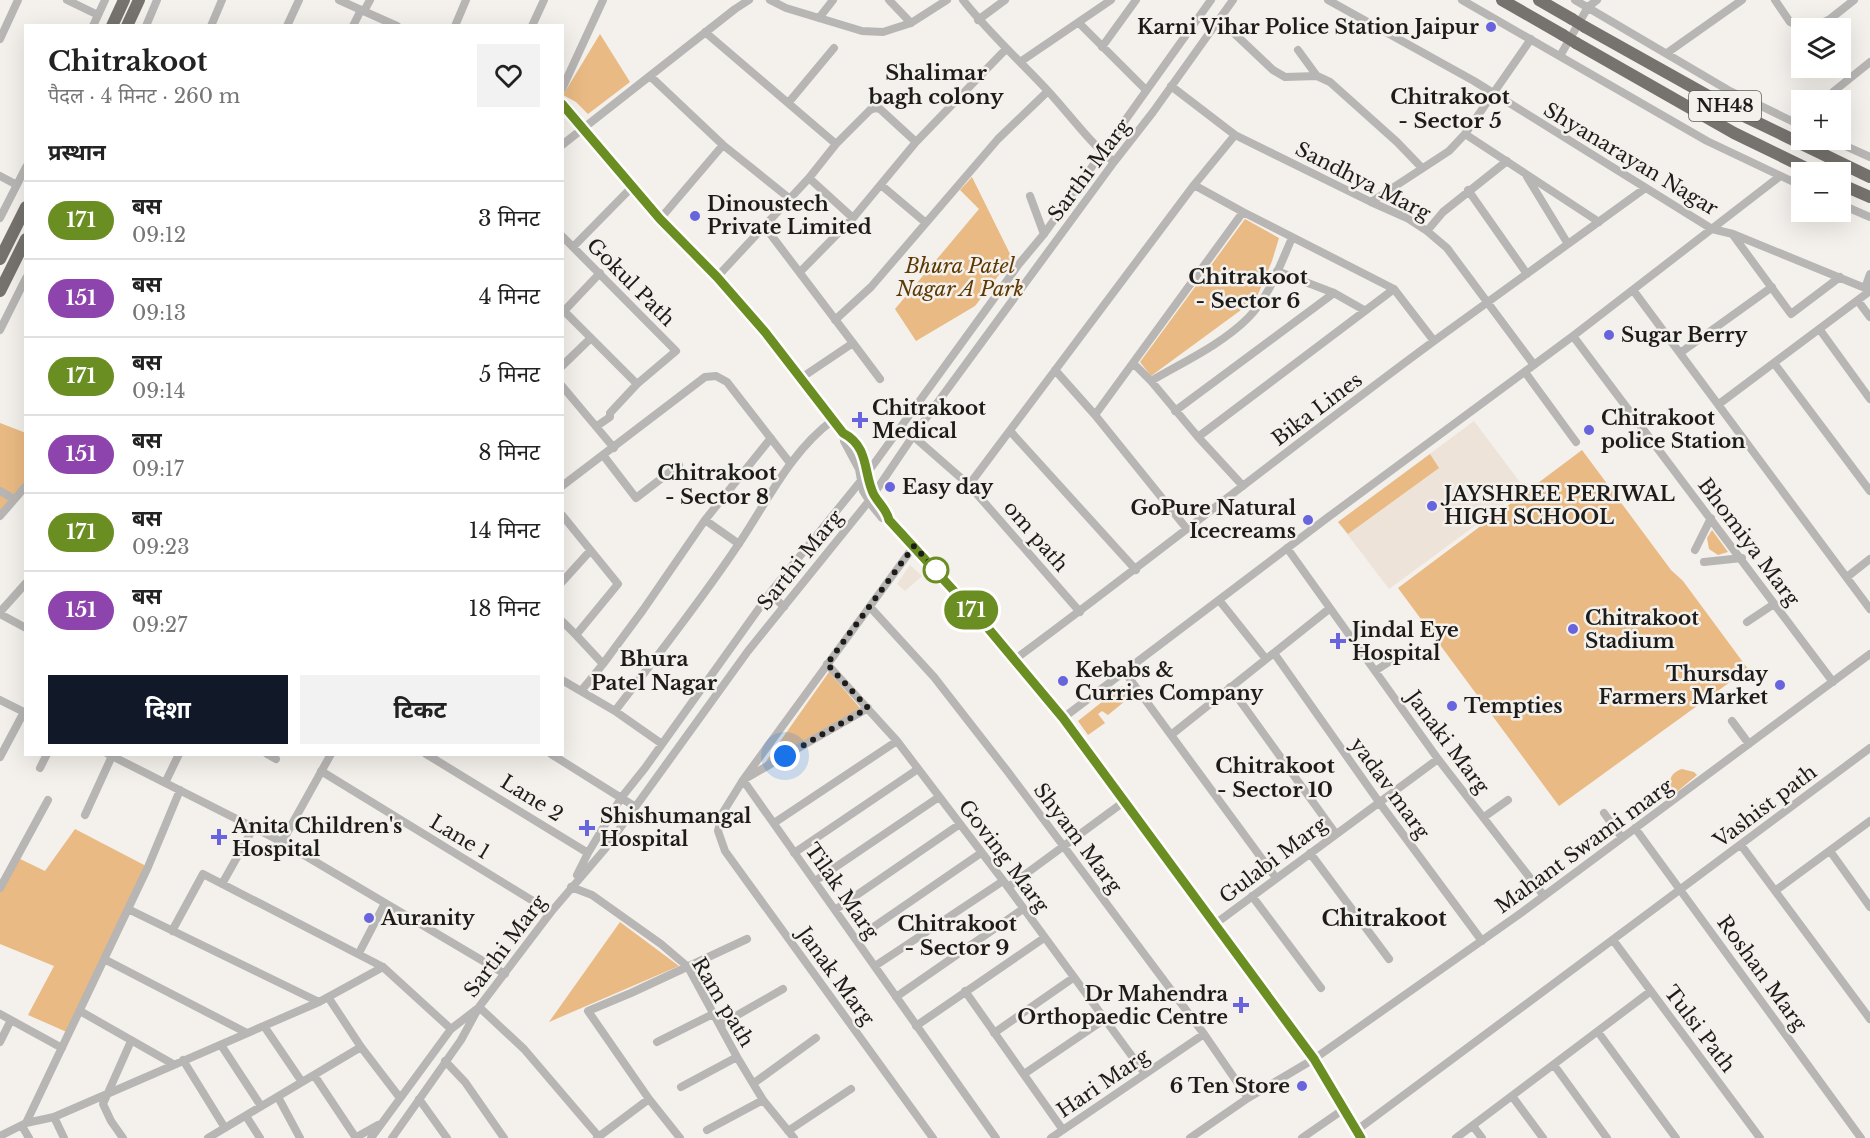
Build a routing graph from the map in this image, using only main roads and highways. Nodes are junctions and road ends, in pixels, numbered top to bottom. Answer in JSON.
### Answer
{"nodes":[{"id":1,"x":124,"y":0,"type":"edge"},
{"id":2,"x":139,"y":0,"type":"edge"},
{"id":3,"x":1502,"y":0,"type":"edge"},
{"id":4,"x":1539,"y":0,"type":"edge"},
{"id":5,"x":113,"y":24,"type":"edge"},
{"id":6,"x":128,"y":24,"type":"edge"},
{"id":7,"x":1793,"y":162,"type":"edge"},
{"id":8,"x":1870,"y":177,"type":"edge"},
{"id":9,"x":1851,"y":189,"type":"edge"},
{"id":10,"x":1870,"y":197,"type":"edge"},
{"id":11,"x":24,"y":211,"type":"edge"},
{"id":12,"x":24,"y":242,"type":"edge"},
{"id":13,"x":0,"y":259,"type":"edge"},
{"id":14,"x":0,"y":291,"type":"edge"}],
"edges":[{"from":1,"to":5,"type":"highway"},
{"from":2,"to":6,"type":"highway"},
{"from":3,"to":7,"type":"highway","number":"NH48","bridge":true},
{"from":4,"to":8,"type":"highway","number":"NH48","bridge":true},
{"from":9,"to":10,"type":"highway"},
{"from":11,"to":13,"type":"highway"},
{"from":12,"to":14,"type":"highway"}]}
